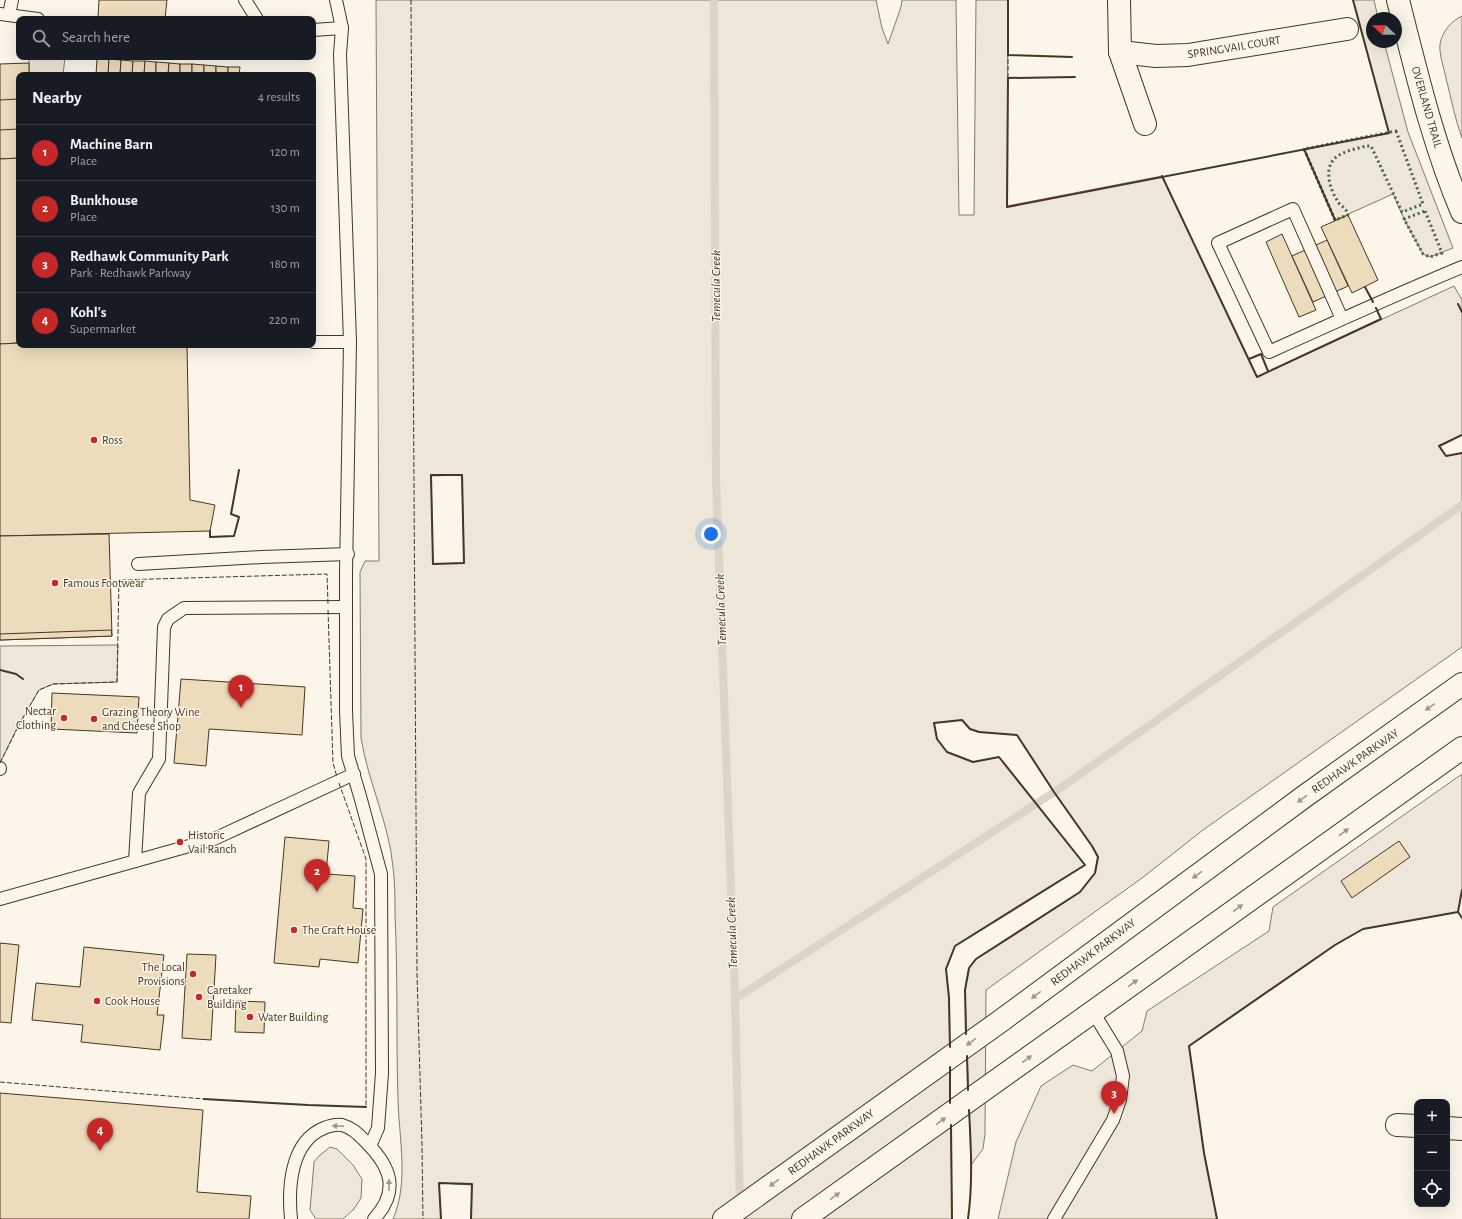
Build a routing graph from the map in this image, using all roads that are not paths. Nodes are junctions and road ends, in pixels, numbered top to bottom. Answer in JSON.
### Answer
{"nodes":[{"id":1,"x":12,"y":0,"type":"edge"},
{"id":2,"x":245,"y":0,"type":"edge"},
{"id":3,"x":336,"y":0,"type":"edge"},
{"id":4,"x":1119,"y":0,"type":"edge"},
{"id":5,"x":1398,"y":0,"type":"edge"},
{"id":6,"x":4,"y":15,"type":"edge"},
{"id":7,"x":16,"y":16,"type":"edge"},
{"id":8,"x":255,"y":16,"type":"edge"},
{"id":9,"x":342,"y":28,"type":"junction"},
{"id":10,"x":1347,"y":29,"type":"dead end"},
{"id":11,"x":316,"y":30,"type":"edge"},
{"id":12,"x":1120,"y":52,"type":"junction"},
{"id":13,"x":1145,"y":124,"type":"dead end"},
{"id":14,"x":1462,"y":212,"type":"edge"},
{"id":15,"x":1462,"y":267,"type":"edge"},
{"id":16,"x":1342,"y":319,"type":"junction"},
{"id":17,"x":316,"y":342,"type":"edge"},
{"id":18,"x":350,"y":342,"type":"junction"},
{"id":19,"x":348,"y":554,"type":"junction"},
{"id":20,"x":138,"y":564,"type":"dead end"},
{"id":21,"x":346,"y":607,"type":"junction"},
{"id":22,"x":1462,"y":684,"type":"edge"},
{"id":23,"x":1462,"y":748,"type":"edge"},
{"id":24,"x":354,"y":774,"type":"junction"},
{"id":25,"x":134,"y":861,"type":"junction"},
{"id":26,"x":0,"y":899,"type":"edge"},
{"id":27,"x":1093,"y":1012,"type":"junction"},
{"id":28,"x":1450,"y":1128,"type":"edge"},
{"id":29,"x":1462,"y":1129,"type":"edge"},
{"id":30,"x":370,"y":1146,"type":"junction"},
{"id":31,"x":291,"y":1219,"type":"edge"},
{"id":32,"x":374,"y":1219,"type":"edge"},
{"id":33,"x":724,"y":1219,"type":"edge"},
{"id":34,"x":803,"y":1219,"type":"edge"},
{"id":35,"x":1054,"y":1219,"type":"edge"}],
"edges":[{"from":1,"to":6,"type":"lane"},
{"from":2,"to":8,"type":"lane"},
{"from":3,"to":9,"type":"lane"},
{"from":4,"to":12,"type":"main road"},
{"from":5,"to":14,"type":"main road","name":"OVERLAND TRAIL"},
{"from":6,"to":7,"type":"lane"},
{"from":9,"to":11,"type":"lane"},
{"from":9,"to":18,"type":"lane"},
{"from":10,"to":12,"type":"main road","name":"SPRINGVAIL COURT"},
{"from":12,"to":13,"type":"main road"},
{"from":15,"to":16,"type":"lane"},
{"from":16,"to":16,"type":"lane"},
{"from":17,"to":18,"type":"lane"},
{"from":18,"to":19,"type":"lane"},
{"from":19,"to":20,"type":"lane"},
{"from":19,"to":21,"type":"lane"},
{"from":21,"to":24,"type":"lane"},
{"from":21,"to":25,"type":"lane"},
{"from":22,"to":33,"type":"main road","name":"REDHAWK PARKWAY","one_way":true},
{"from":27,"to":23,"type":"main road","one_way":true},
{"from":24,"to":25,"type":"lane"},
{"from":24,"to":30,"type":"lane"},
{"from":25,"to":26,"type":"lane"},
{"from":34,"to":27,"type":"main road","one_way":true},
{"from":27,"to":35,"type":"lane"},
{"from":28,"to":29,"type":"main road"},
{"from":30,"to":31,"type":"lane","one_way":true},
{"from":32,"to":30,"type":"lane","one_way":true}]}
